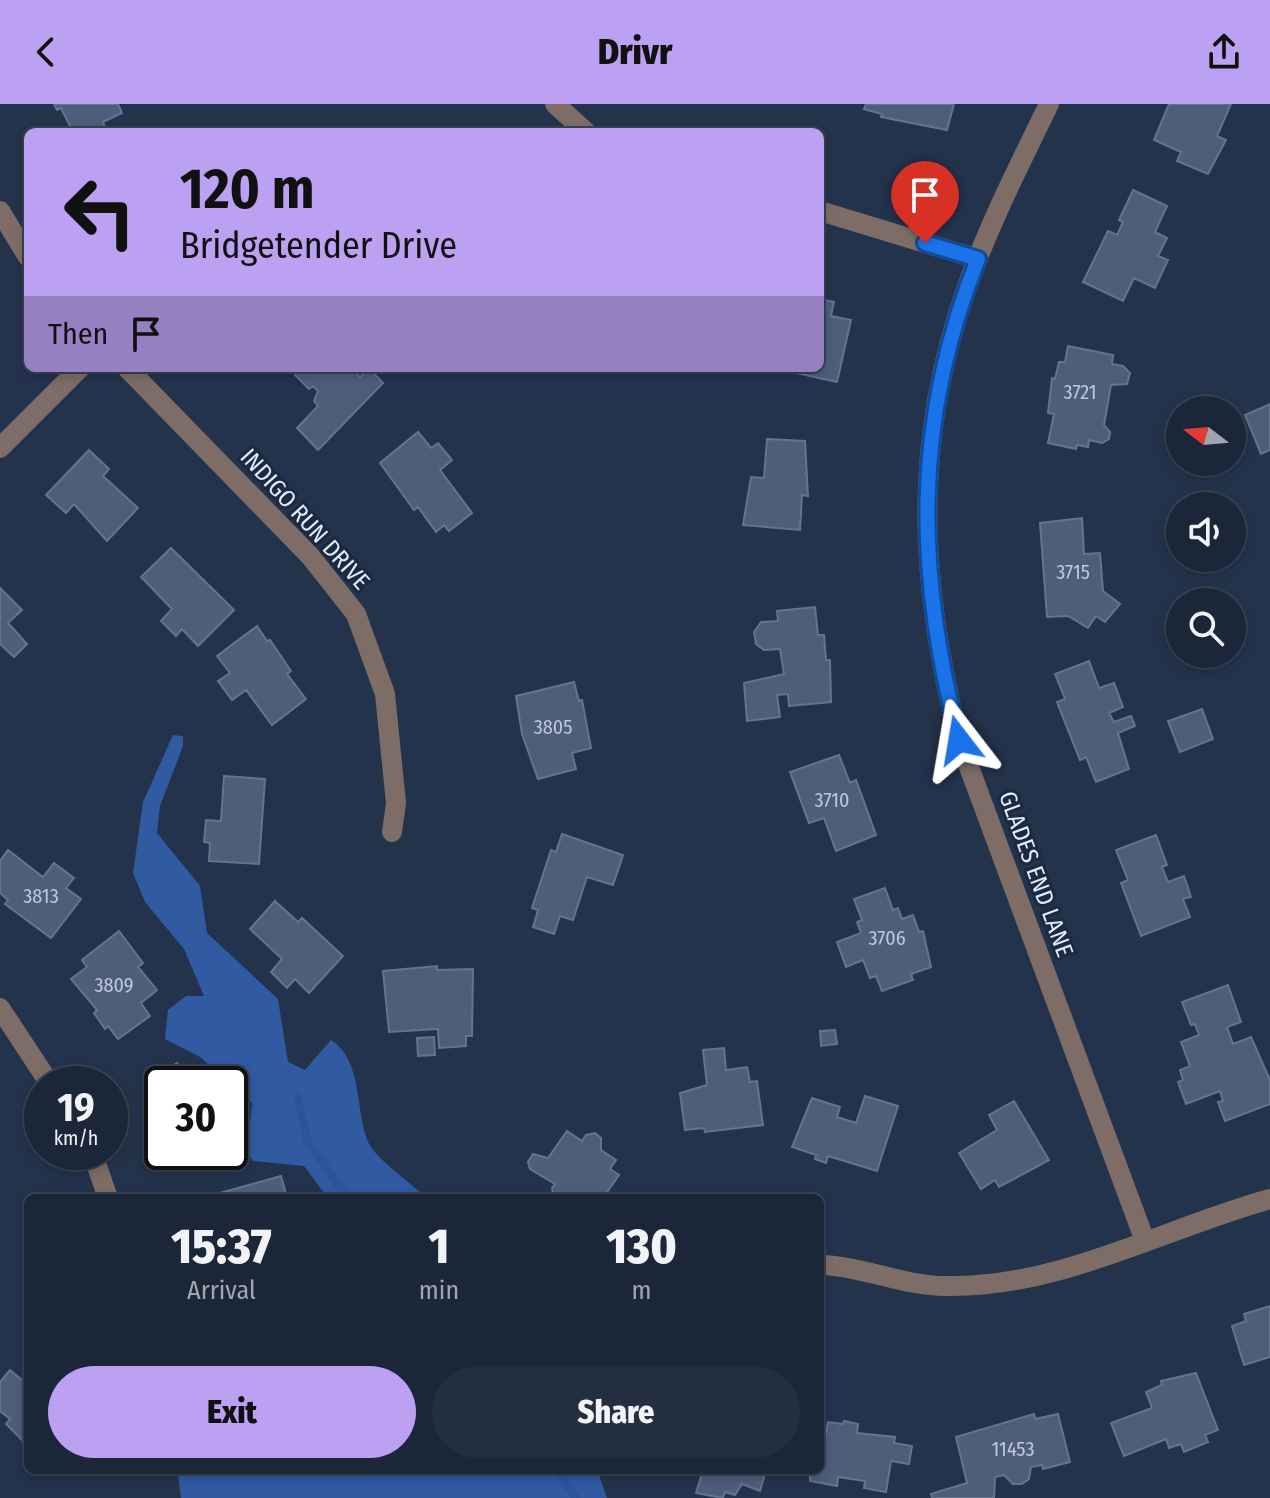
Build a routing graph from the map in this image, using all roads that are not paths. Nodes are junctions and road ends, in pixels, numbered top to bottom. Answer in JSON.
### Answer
{"nodes":[{"id":1,"x":555,"y":104,"type":"edge"},
{"id":2,"x":1049,"y":104,"type":"edge"},
{"id":3,"x":582,"y":128,"type":"edge"},
{"id":4,"x":0,"y":211,"type":"edge"},
{"id":5,"x":824,"y":212,"type":"edge"},
{"id":6,"x":24,"y":250,"type":"edge"},
{"id":7,"x":978,"y":259,"type":"junction"},
{"id":8,"x":76,"y":372,"type":"edge"},
{"id":9,"x":131,"y":372,"type":"edge"},
{"id":10,"x":0,"y":448,"type":"edge"},
{"id":11,"x":392,"y":832,"type":"dead end"},
{"id":12,"x":0,"y":1008,"type":"edge"},
{"id":13,"x":38,"y":1066,"type":"edge"},
{"id":14,"x":98,"y":1170,"type":"edge"},
{"id":15,"x":107,"y":1194,"type":"edge"},
{"id":16,"x":1270,"y":1199,"type":"edge"},
{"id":17,"x":1145,"y":1241,"type":"junction"},
{"id":18,"x":824,"y":1266,"type":"edge"}],
"edges":[{"from":1,"to":3,"type":"street"},
{"from":2,"to":7,"type":"street","name":"GLADES END LANE"},
{"from":4,"to":6,"type":"street"},
{"from":5,"to":7,"type":"street"},
{"from":7,"to":17,"type":"street","name":"GLADES END LANE"},
{"from":8,"to":10,"type":"street"},
{"from":9,"to":11,"type":"street","name":"INDIGO RUN DRIVE"},
{"from":12,"to":13,"type":"street"},
{"from":14,"to":15,"type":"street"},
{"from":16,"to":17,"type":"street"},
{"from":17,"to":18,"type":"street"}]}
